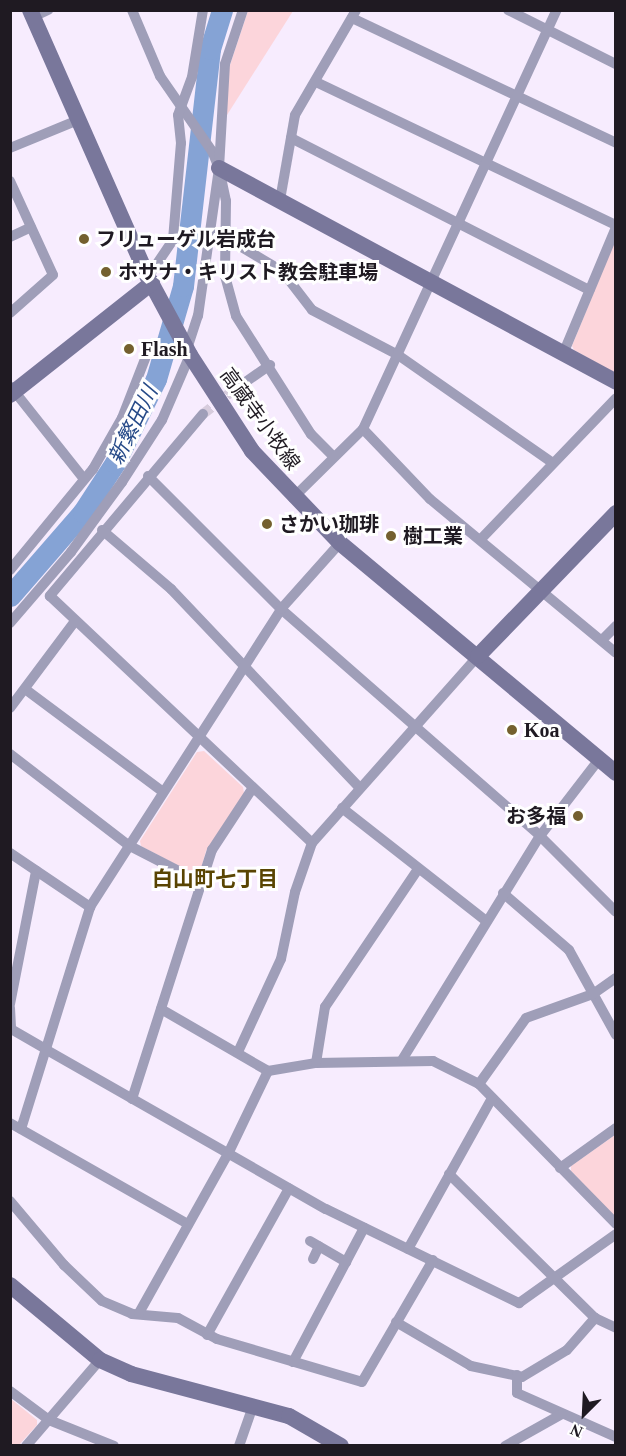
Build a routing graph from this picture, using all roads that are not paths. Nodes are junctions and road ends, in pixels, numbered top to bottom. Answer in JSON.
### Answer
{"nodes":[{"id":1,"x":132,"y":10,"type":"edge"},
{"id":2,"x":203,"y":10,"type":"edge"},
{"id":3,"x":243,"y":10,"type":"edge"},
{"id":4,"x":508,"y":10,"type":"edge"},
{"id":5,"x":556,"y":10,"type":"edge"},
{"id":6,"x":37,"y":13,"type":"edge"},
{"id":7,"x":354,"y":14,"type":"edge"},
{"id":8,"x":547,"y":30,"type":"junction"},
{"id":9,"x":615,"y":64,"type":"edge"},
{"id":10,"x":316,"y":82,"type":"junction"},
{"id":11,"x":517,"y":96,"type":"junction"},
{"id":12,"x":185,"y":110,"type":"junction"},
{"id":13,"x":78,"y":120,"type":"junction"},
{"id":14,"x":291,"y":138,"type":"junction"},
{"id":15,"x":615,"y":143,"type":"edge"},
{"id":16,"x":10,"y":148,"type":"edge"},
{"id":17,"x":486,"y":163,"type":"junction"},
{"id":18,"x":219,"y":168,"type":"junction"},
{"id":19,"x":10,"y":181,"type":"edge"},
{"id":20,"x":280,"y":200,"type":"junction"},
{"id":21,"x":458,"y":223,"type":"junction"},
{"id":22,"x":615,"y":226,"type":"edge"},
{"id":23,"x":31,"y":227,"type":"junction"},
{"id":24,"x":10,"y":237,"type":"edge"},
{"id":25,"x":228,"y":239,"type":"junction"},
{"id":26,"x":150,"y":280,"type":"junction"},
{"id":27,"x":432,"y":283,"type":"junction"},
{"id":28,"x":590,"y":290,"type":"junction"},
{"id":29,"x":10,"y":313,"type":"edge"},
{"id":30,"x":150,"y":346,"type":"dead end"},
{"id":31,"x":188,"y":352,"type":"junction"},
{"id":32,"x":563,"y":354,"type":"junction"},
{"id":33,"x":398,"y":355,"type":"junction"},
{"id":34,"x":270,"y":365,"type":"junction"},
{"id":35,"x":615,"y":382,"type":"edge"},
{"id":36,"x":234,"y":390,"type":"tunnel mouth"},
{"id":37,"x":12,"y":391,"type":"edge"},
{"id":38,"x":615,"y":398,"type":"edge"},
{"id":39,"x":203,"y":414,"type":"tunnel mouth"},
{"id":40,"x":363,"y":429,"type":"junction"},
{"id":41,"x":333,"y":456,"type":"junction"},
{"id":42,"x":553,"y":463,"type":"junction"},
{"id":43,"x":148,"y":476,"type":"junction"},
{"id":44,"x":84,"y":479,"type":"junction"},
{"id":45,"x":293,"y":498,"type":"junction"},
{"id":46,"x":615,"y":513,"type":"edge"},
{"id":47,"x":102,"y":530,"type":"junction"},
{"id":48,"x":481,"y":539,"type":"junction"},
{"id":49,"x":340,"y":543,"type":"junction"},
{"id":50,"x":10,"y":570,"type":"edge"},
{"id":51,"x":542,"y":590,"type":"junction"},
{"id":52,"x":281,"y":609,"type":"junction"},
{"id":53,"x":75,"y":621,"type":"junction"},
{"id":54,"x":10,"y":623,"type":"edge"},
{"id":55,"x":615,"y":626,"type":"edge"},
{"id":56,"x":602,"y":640,"type":"junction"},
{"id":57,"x":615,"y":653,"type":"edge"},
{"id":58,"x":478,"y":656,"type":"junction"},
{"id":59,"x":243,"y":665,"type":"junction"},
{"id":60,"x":25,"y":688,"type":"junction"},
{"id":61,"x":10,"y":708,"type":"edge"},
{"id":62,"x":415,"y":726,"type":"junction"},
{"id":63,"x":197,"y":736,"type":"junction"},
{"id":64,"x":10,"y":754,"type":"edge"},
{"id":65,"x":600,"y":758,"type":"junction"},
{"id":66,"x":615,"y":773,"type":"edge"},
{"id":67,"x":359,"y":787,"type":"junction"},
{"id":68,"x":252,"y":789,"type":"junction"},
{"id":69,"x":162,"y":791,"type":"junction"},
{"id":70,"x":342,"y":808,"type":"junction"},
{"id":71,"x":540,"y":836,"type":"junction"},
{"id":72,"x":312,"y":843,"type":"junction"},
{"id":73,"x":128,"y":845,"type":"junction"},
{"id":74,"x":10,"y":853,"type":"edge"},
{"id":75,"x":418,"y":869,"type":"junction"},
{"id":76,"x":36,"y":871,"type":"junction"},
{"id":77,"x":200,"y":882,"type":"junction"},
{"id":78,"x":503,"y":893,"type":"junction"},
{"id":79,"x":90,"y":907,"type":"junction"},
{"id":80,"x":615,"y":912,"type":"edge"},
{"id":81,"x":485,"y":920,"type":"junction"},
{"id":82,"x":615,"y":978,"type":"edge"},
{"id":83,"x":593,"y":994,"type":"junction"},
{"id":84,"x":10,"y":1006,"type":"edge"},
{"id":85,"x":161,"y":1009,"type":"junction"},
{"id":86,"x":11,"y":1029,"type":"edge"},
{"id":87,"x":615,"y":1035,"type":"edge"},
{"id":88,"x":45,"y":1049,"type":"junction"},
{"id":89,"x":238,"y":1052,"type":"junction"},
{"id":90,"x":402,"y":1060,"type":"junction"},
{"id":91,"x":316,"y":1063,"type":"junction"},
{"id":92,"x":268,"y":1071,"type":"junction"},
{"id":93,"x":479,"y":1084,"type":"junction"},
{"id":94,"x":492,"y":1098,"type":"junction"},
{"id":95,"x":132,"y":1099,"type":"junction"},
{"id":96,"x":16,"y":1126,"type":"edge"},
{"id":97,"x":615,"y":1128,"type":"edge"},
{"id":98,"x":228,"y":1154,"type":"junction"},
{"id":99,"x":560,"y":1167,"type":"junction"},
{"id":100,"x":449,"y":1174,"type":"junction"},
{"id":101,"x":289,"y":1188,"type":"junction"},
{"id":102,"x":10,"y":1201,"type":"edge"},
{"id":103,"x":188,"y":1224,"type":"junction"},
{"id":104,"x":615,"y":1224,"type":"edge"},
{"id":105,"x":364,"y":1228,"type":"junction"},
{"id":106,"x":615,"y":1234,"type":"edge"},
{"id":107,"x":408,"y":1249,"type":"junction"},
{"id":108,"x":313,"y":1259,"type":"dead end"},
{"id":109,"x":433,"y":1260,"type":"junction"},
{"id":110,"x":346,"y":1262,"type":"junction"},
{"id":111,"x":555,"y":1278,"type":"junction"},
{"id":112,"x":10,"y":1285,"type":"edge"},
{"id":113,"x":140,"y":1313,"type":"junction"},
{"id":114,"x":595,"y":1318,"type":"junction"},
{"id":115,"x":396,"y":1322,"type":"junction"},
{"id":116,"x":615,"y":1328,"type":"edge"},
{"id":117,"x":207,"y":1335,"type":"junction"},
{"id":118,"x":100,"y":1360,"type":"junction"},
{"id":119,"x":293,"y":1362,"type":"junction"},
{"id":120,"x":517,"y":1376,"type":"junction"},
{"id":121,"x":10,"y":1391,"type":"edge"},
{"id":122,"x":253,"y":1406,"type":"junction"},
{"id":123,"x":562,"y":1414,"type":"junction"},
{"id":124,"x":49,"y":1420,"type":"junction"},
{"id":125,"x":615,"y":1437,"type":"edge"},
{"id":126,"x":26,"y":1446,"type":"edge"},
{"id":127,"x":114,"y":1446,"type":"edge"},
{"id":128,"x":239,"y":1446,"type":"edge"},
{"id":129,"x":341,"y":1446,"type":"edge"},
{"id":130,"x":505,"y":1446,"type":"edge"}],
"edges":[{"from":1,"to":12,"type":"street"},
{"from":2,"to":12,"type":"street"},
{"from":3,"to":18,"type":"street"},
{"from":4,"to":8,"type":"street"},
{"from":5,"to":8,"type":"street"},
{"from":6,"to":13,"type":"street","name":"高蔵寺小牧線"},
{"from":7,"to":10,"type":"street"},
{"from":7,"to":11,"type":"street"},
{"from":8,"to":9,"type":"street"},
{"from":8,"to":11,"type":"street"},
{"from":10,"to":14,"type":"street"},
{"from":10,"to":17,"type":"street"},
{"from":11,"to":15,"type":"street"},
{"from":11,"to":17,"type":"street"},
{"from":12,"to":18,"type":"street"},
{"from":12,"to":26,"type":"street"},
{"from":13,"to":16,"type":"street"},
{"from":13,"to":26,"type":"street","name":"高蔵寺小牧線"},
{"from":14,"to":20,"type":"street"},
{"from":14,"to":21,"type":"street"},
{"from":17,"to":21,"type":"street"},
{"from":17,"to":22,"type":"street"},
{"from":18,"to":20,"type":"street"},
{"from":18,"to":25,"type":"street"},
{"from":18,"to":31,"type":"street"},
{"from":19,"to":23,"type":"street"},
{"from":20,"to":27,"type":"street"},
{"from":21,"to":27,"type":"street"},
{"from":21,"to":28,"type":"street"},
{"from":22,"to":28,"type":"street"},
{"from":23,"to":24,"type":"street"},
{"from":23,"to":29,"type":"street"},
{"from":25,"to":33,"type":"street"},
{"from":25,"to":34,"type":"street"},
{"from":26,"to":31,"type":"street","name":"高蔵寺小牧線"},
{"from":26,"to":37,"type":"street"},
{"from":27,"to":32,"type":"street"},
{"from":27,"to":33,"type":"street"},
{"from":28,"to":32,"type":"street"},
{"from":30,"to":44,"type":"street"},
{"from":31,"to":45,"type":"street","name":"高蔵寺小牧線"},
{"from":31,"to":54,"type":"street"},
{"from":32,"to":35,"type":"street"},
{"from":33,"to":40,"type":"street"},
{"from":33,"to":42,"type":"street"},
{"from":34,"to":36,"type":"street"},
{"from":34,"to":41,"type":"street"},
{"from":37,"to":44,"type":"street"},
{"from":38,"to":42,"type":"street"},
{"from":39,"to":43,"type":"street"},
{"from":40,"to":41,"type":"street"},
{"from":40,"to":48,"type":"street"},
{"from":41,"to":45,"type":"street"},
{"from":42,"to":48,"type":"street"},
{"from":43,"to":47,"type":"street"},
{"from":43,"to":52,"type":"street"},
{"from":44,"to":50,"type":"street"},
{"from":45,"to":49,"type":"street","name":"高蔵寺小牧線"},
{"from":46,"to":51,"type":"street"},
{"from":47,"to":53,"type":"street"},
{"from":47,"to":59,"type":"street"},
{"from":48,"to":51,"type":"street"},
{"from":49,"to":52,"type":"street"},
{"from":49,"to":58,"type":"street","name":"高蔵寺小牧線"},
{"from":51,"to":56,"type":"street"},
{"from":51,"to":58,"type":"street"},
{"from":52,"to":59,"type":"street"},
{"from":52,"to":62,"type":"street"},
{"from":53,"to":60,"type":"street"},
{"from":53,"to":63,"type":"street"},
{"from":55,"to":56,"type":"street"},
{"from":56,"to":57,"type":"street"},
{"from":58,"to":62,"type":"street"},
{"from":58,"to":65,"type":"street","name":"高蔵寺小牧線"},
{"from":59,"to":63,"type":"street"},
{"from":59,"to":67,"type":"street"},
{"from":60,"to":61,"type":"street"},
{"from":60,"to":69,"type":"street"},
{"from":62,"to":67,"type":"street"},
{"from":62,"to":71,"type":"street"},
{"from":63,"to":68,"type":"street"},
{"from":63,"to":69,"type":"street"},
{"from":64,"to":73,"type":"street"},
{"from":65,"to":66,"type":"street","name":"高蔵寺小牧線"},
{"from":65,"to":71,"type":"street"},
{"from":67,"to":70,"type":"street"},
{"from":68,"to":72,"type":"street"},
{"from":68,"to":77,"type":"street"},
{"from":69,"to":73,"type":"street"},
{"from":70,"to":72,"type":"street"},
{"from":70,"to":75,"type":"street"},
{"from":71,"to":78,"type":"street"},
{"from":71,"to":80,"type":"street"},
{"from":72,"to":89,"type":"street"},
{"from":73,"to":77,"type":"street"},
{"from":73,"to":79,"type":"street"},
{"from":74,"to":76,"type":"street"},
{"from":75,"to":81,"type":"street"},
{"from":75,"to":91,"type":"street"},
{"from":76,"to":79,"type":"street"},
{"from":76,"to":84,"type":"street"},
{"from":77,"to":85,"type":"street"},
{"from":78,"to":81,"type":"street"},
{"from":78,"to":83,"type":"street"},
{"from":79,"to":88,"type":"street"},
{"from":81,"to":90,"type":"street"},
{"from":82,"to":83,"type":"street"},
{"from":83,"to":87,"type":"street"},
{"from":83,"to":93,"type":"street"},
{"from":84,"to":86,"type":"street"},
{"from":85,"to":89,"type":"street"},
{"from":85,"to":95,"type":"street"},
{"from":86,"to":88,"type":"street"},
{"from":88,"to":95,"type":"street"},
{"from":88,"to":96,"type":"street"},
{"from":89,"to":92,"type":"street"},
{"from":90,"to":91,"type":"street"},
{"from":90,"to":93,"type":"street"},
{"from":91,"to":92,"type":"street"},
{"from":92,"to":98,"type":"street"},
{"from":93,"to":94,"type":"street"},
{"from":94,"to":99,"type":"street"},
{"from":94,"to":100,"type":"street"},
{"from":95,"to":98,"type":"street"},
{"from":96,"to":103,"type":"street"},
{"from":97,"to":99,"type":"street"},
{"from":98,"to":101,"type":"street"},
{"from":98,"to":103,"type":"street"},
{"from":99,"to":104,"type":"street"},
{"from":100,"to":107,"type":"street"},
{"from":100,"to":111,"type":"street"},
{"from":101,"to":105,"type":"street"},
{"from":101,"to":117,"type":"street"},
{"from":102,"to":113,"type":"street"},
{"from":103,"to":113,"type":"street"},
{"from":105,"to":107,"type":"street"},
{"from":105,"to":110,"type":"street"},
{"from":106,"to":111,"type":"street"},
{"from":107,"to":109,"type":"street"},
{"from":108,"to":110,"type":"street"},
{"from":109,"to":111,"type":"street"},
{"from":109,"to":115,"type":"street"},
{"from":110,"to":119,"type":"street"},
{"from":111,"to":114,"type":"street"},
{"from":112,"to":118,"type":"street"},
{"from":113,"to":117,"type":"street"},
{"from":114,"to":116,"type":"street"},
{"from":114,"to":120,"type":"street"},
{"from":115,"to":119,"type":"street"},
{"from":115,"to":120,"type":"street"},
{"from":117,"to":119,"type":"street"},
{"from":118,"to":122,"type":"street"},
{"from":118,"to":124,"type":"street"},
{"from":120,"to":123,"type":"street"},
{"from":121,"to":124,"type":"street"},
{"from":122,"to":128,"type":"street"},
{"from":122,"to":129,"type":"street"},
{"from":123,"to":125,"type":"street"},
{"from":123,"to":130,"type":"street"},
{"from":124,"to":126,"type":"street"},
{"from":124,"to":127,"type":"street"}]}
